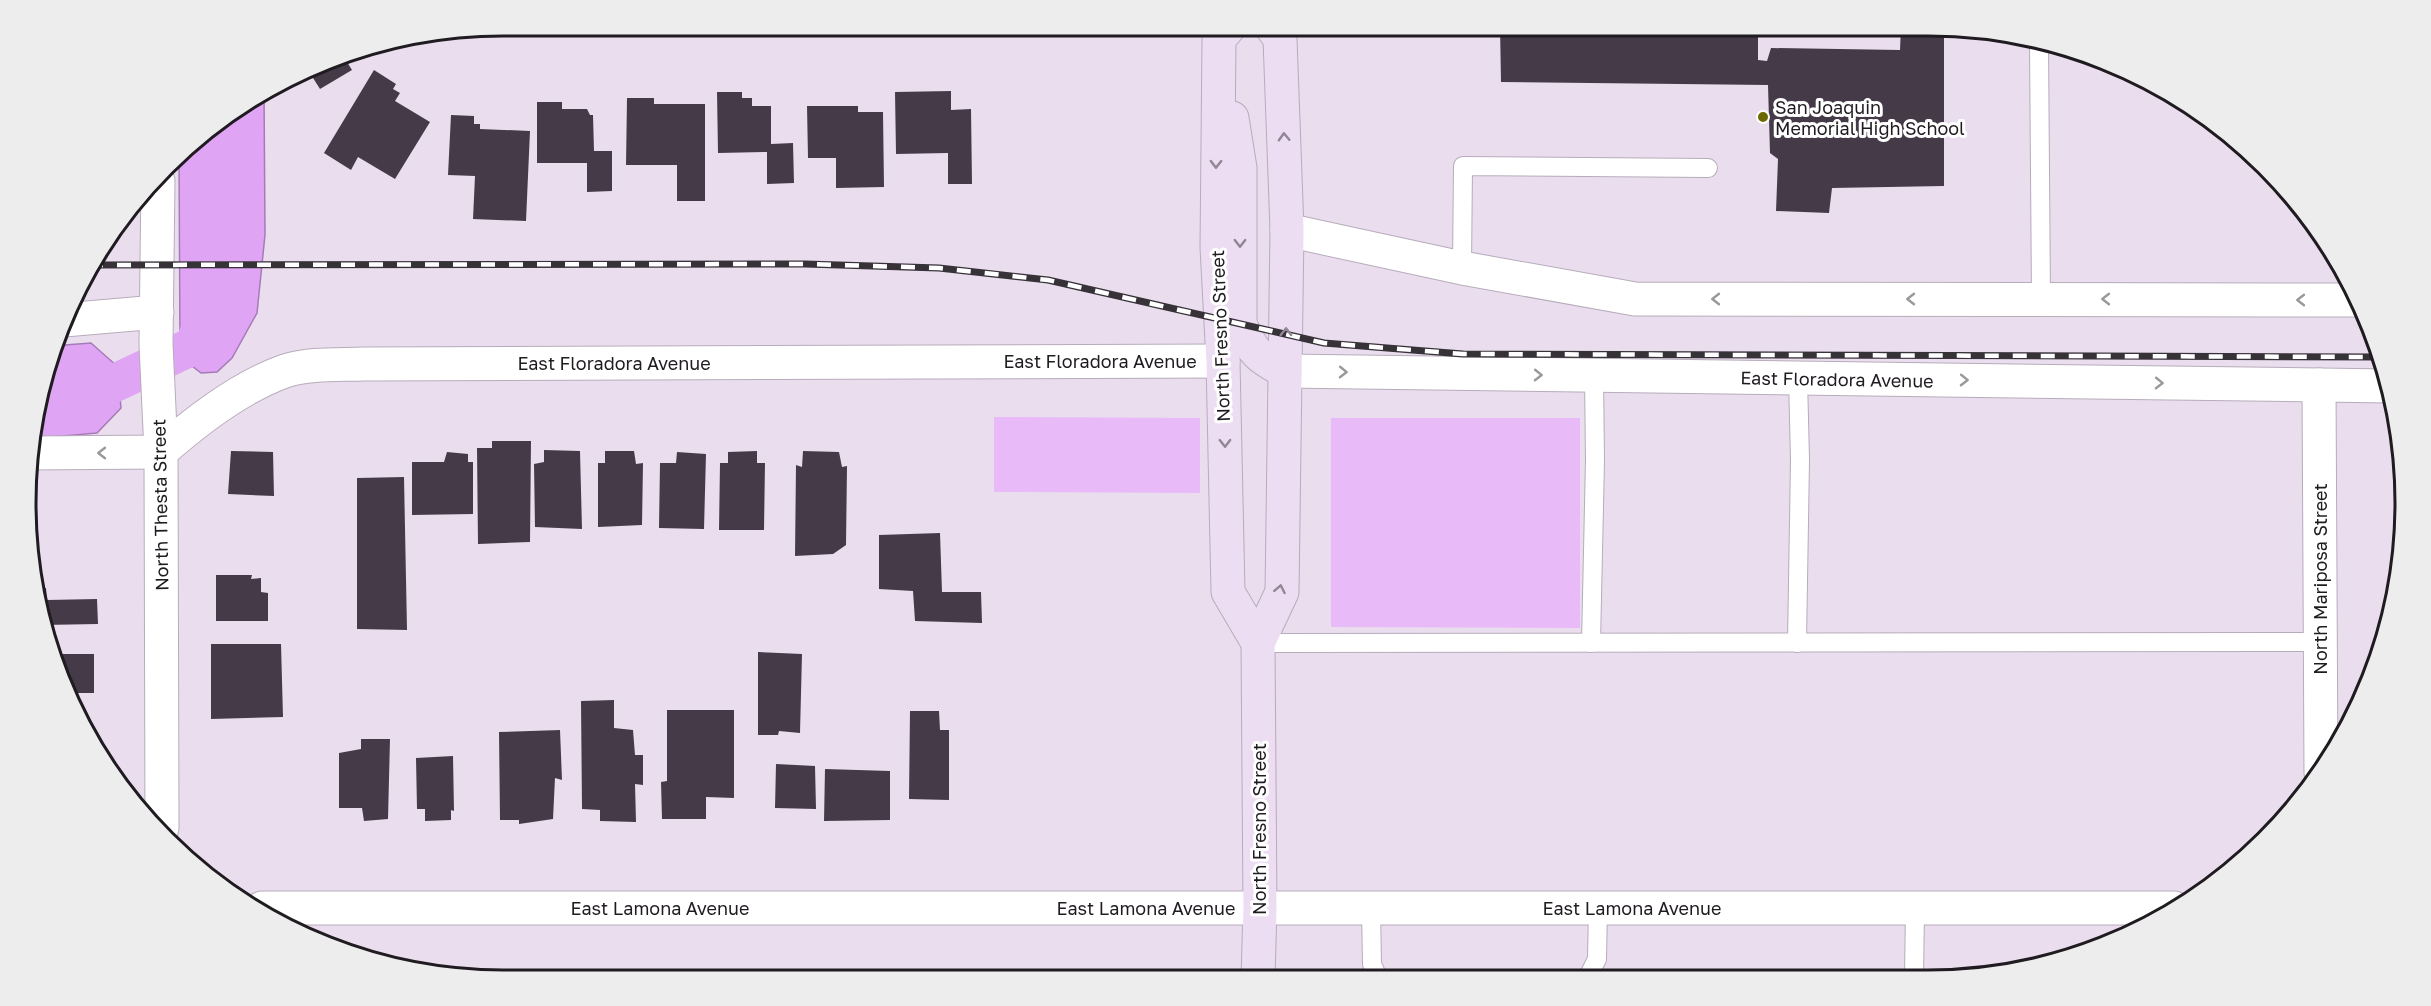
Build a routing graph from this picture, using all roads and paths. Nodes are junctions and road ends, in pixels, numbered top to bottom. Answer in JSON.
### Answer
{"nodes":[{"id":1,"x":1225,"y":36,"type":"edge"},
{"id":2,"x":1225,"y":36,"type":"edge"},
{"id":3,"x":1278,"y":36,"type":"edge"},
{"id":4,"x":2039,"y":50,"type":"edge"},
{"id":5,"x":1708,"y":168,"type":"dead end"},
{"id":6,"x":153,"y":194,"type":"edge"},
{"id":7,"x":1287,"y":230,"type":"junction"},
{"id":8,"x":1462,"y":268,"type":"junction"},
{"id":9,"x":2041,"y":299,"type":"junction"},
{"id":10,"x":2349,"y":300,"type":"edge"},
{"id":11,"x":157,"y":312,"type":"junction"},
{"id":12,"x":74,"y":319,"type":"edge"},
{"id":13,"x":1223,"y":361,"type":"junction"},
{"id":14,"x":1285,"y":371,"type":"junction"},
{"id":15,"x":1594,"y":375,"type":"junction"},
{"id":16,"x":1798,"y":378,"type":"junction"},
{"id":17,"x":2319,"y":385,"type":"junction"},
{"id":18,"x":2380,"y":386,"type":"edge"},
{"id":19,"x":161,"y":452,"type":"junction"},
{"id":20,"x":39,"y":453,"type":"edge"},
{"id":21,"x":2320,"y":642,"type":"junction"},
{"id":22,"x":1258,"y":643,"type":"junction"},
{"id":23,"x":1591,"y":643,"type":"junction"},
{"id":24,"x":1797,"y":643,"type":"junction"},
{"id":25,"x":2321,"y":754,"type":"edge"},
{"id":26,"x":162,"y":821,"type":"edge"},
{"id":27,"x":271,"y":908,"type":"edge"},
{"id":28,"x":1260,"y":908,"type":"junction"},
{"id":29,"x":1371,"y":908,"type":"junction"},
{"id":30,"x":1598,"y":908,"type":"junction"},
{"id":31,"x":1915,"y":908,"type":"junction"},
{"id":32,"x":2160,"y":908,"type":"edge"},
{"id":33,"x":1258,"y":970,"type":"edge"},
{"id":34,"x":1375,"y":970,"type":"edge"},
{"id":35,"x":1592,"y":970,"type":"edge"},
{"id":36,"x":1914,"y":970,"type":"edge"}],
"edges":[{"from":1,"to":13,"type":"main road","name":"North Fresno Street","one_way":true},
{"from":2,"to":14,"type":"main road","one_way":true},
{"from":7,"to":3,"type":"main road","name":"North Fresno Street","one_way":true},
{"from":4,"to":9,"type":"lane"},
{"from":5,"to":8,"type":"lane"},
{"from":6,"to":11,"type":"street","name":"North Thesta Street"},
{"from":7,"to":8,"type":"street"},
{"from":14,"to":7,"type":"main road","name":"North Fresno Street","one_way":true},
{"from":9,"to":8,"type":"street","one_way":true},
{"from":10,"to":9,"type":"street","one_way":true},
{"from":11,"to":12,"type":"street"},
{"from":11,"to":19,"type":"street","name":"North Thesta Street"},
{"from":13,"to":19,"type":"street","name":"East Floradora Avenue"},
{"from":13,"to":22,"type":"main road","name":"North Fresno Street","one_way":true},
{"from":14,"to":15,"type":"street","name":"East Floradora Avenue","one_way":true},
{"from":22,"to":14,"type":"main road","name":"North Fresno Street","one_way":true},
{"from":15,"to":16,"type":"street","name":"East Floradora Avenue"},
{"from":15,"to":23,"type":"lane"},
{"from":16,"to":17,"type":"street","name":"East Floradora Avenue","one_way":true},
{"from":16,"to":24,"type":"lane"},
{"from":17,"to":18,"type":"street","name":"East Floradora Avenue"},
{"from":17,"to":21,"type":"street","name":"North Mariposa Street"},
{"from":19,"to":20,"type":"street","one_way":true},
{"from":19,"to":26,"type":"street","name":"North Thesta Street"},
{"from":21,"to":24,"type":"lane"},
{"from":21,"to":25,"type":"street","name":"North Mariposa Street"},
{"from":22,"to":23,"type":"lane"},
{"from":22,"to":28,"type":"main road","name":"North Fresno Street"},
{"from":23,"to":24,"type":"lane"},
{"from":27,"to":28,"type":"street","name":"East Lamona Avenue"},
{"from":28,"to":29,"type":"street","name":"East Lamona Avenue"},
{"from":28,"to":33,"type":"main road","name":"North Fresno Street"},
{"from":29,"to":30,"type":"street","name":"East Lamona Avenue"},
{"from":29,"to":34,"type":"lane"},
{"from":30,"to":31,"type":"street","name":"East Lamona Avenue"},
{"from":30,"to":35,"type":"lane"},
{"from":31,"to":32,"type":"street","name":"East Lamona Avenue"},
{"from":31,"to":36,"type":"lane"}]}
